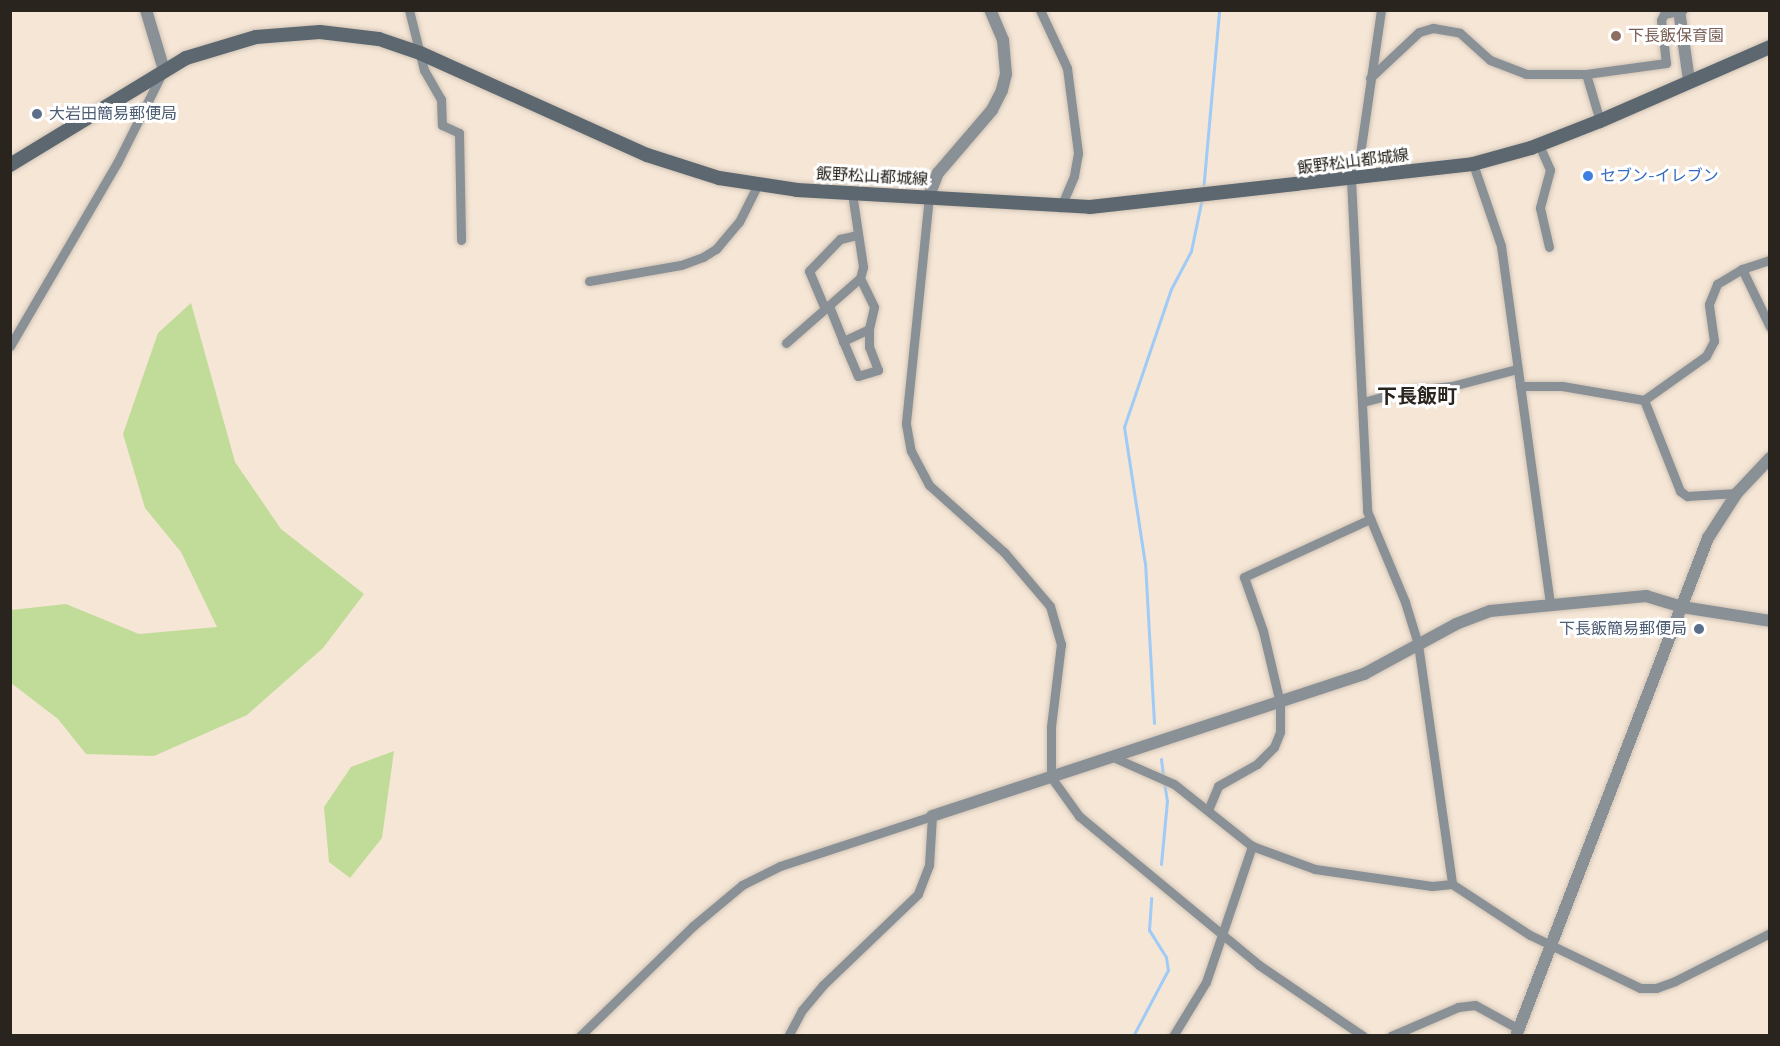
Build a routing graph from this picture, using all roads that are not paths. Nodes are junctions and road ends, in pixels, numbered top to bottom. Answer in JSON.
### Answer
{"nodes":[{"id":1,"x":146,"y":10,"type":"edge"},
{"id":2,"x":409,"y":10,"type":"edge"},
{"id":3,"x":990,"y":10,"type":"edge"},
{"id":4,"x":1040,"y":10,"type":"edge"},
{"id":5,"x":1381,"y":10,"type":"edge"},
{"id":6,"x":1681,"y":11,"type":"edge"},
{"id":7,"x":1770,"y":46,"type":"edge"},
{"id":8,"x":420,"y":53,"type":"junction"},
{"id":9,"x":164,"y":70,"type":"junction"},
{"id":10,"x":1586,"y":75,"type":"junction"},
{"id":11,"x":1370,"y":78,"type":"junction"},
{"id":12,"x":1689,"y":80,"type":"junction"},
{"id":13,"x":1600,"y":122,"type":"junction"},
{"id":14,"x":1539,"y":145,"type":"junction"},
{"id":15,"x":1473,"y":164,"type":"junction"},
{"id":16,"x":10,"y":165,"type":"edge"},
{"id":17,"x":1351,"y":179,"type":"junction"},
{"id":18,"x":758,"y":184,"type":"junction"},
{"id":19,"x":852,"y":193,"type":"junction"},
{"id":20,"x":929,"y":196,"type":"junction"},
{"id":21,"x":1061,"y":207,"type":"junction"},
{"id":22,"x":858,"y":235,"type":"junction"},
{"id":23,"x":461,"y":240,"type":"dead end"},
{"id":24,"x":1549,"y":247,"type":"dead end"},
{"id":25,"x":1770,"y":260,"type":"edge"},
{"id":26,"x":1742,"y":269,"type":"junction"},
{"id":27,"x":860,"y":278,"type":"junction"},
{"id":28,"x":589,"y":281,"type":"dead end"},
{"id":29,"x":827,"y":308,"type":"junction"},
{"id":30,"x":1770,"y":327,"type":"edge"},
{"id":31,"x":869,"y":329,"type":"junction"},
{"id":32,"x":843,"y":341,"type":"junction"},
{"id":33,"x":786,"y":343,"type":"dead end"},
{"id":34,"x":10,"y":346,"type":"edge"},
{"id":35,"x":1517,"y":369,"type":"junction"},
{"id":36,"x":1520,"y":386,"type":"junction"},
{"id":37,"x":1644,"y":400,"type":"junction"},
{"id":38,"x":1363,"y":402,"type":"junction"},
{"id":39,"x":1770,"y":458,"type":"edge"},
{"id":40,"x":1737,"y":493,"type":"junction"},
{"id":41,"x":1370,"y":519,"type":"junction"},
{"id":42,"x":1550,"y":602,"type":"junction"},
{"id":43,"x":1682,"y":607,"type":"junction"},
{"id":44,"x":1770,"y":621,"type":"edge"},
{"id":45,"x":1418,"y":644,"type":"junction"},
{"id":46,"x":1280,"y":703,"type":"junction"},
{"id":47,"x":1115,"y":758,"type":"junction"},
{"id":48,"x":1051,"y":777,"type":"junction"},
{"id":49,"x":1208,"y":810,"type":"junction"},
{"id":50,"x":932,"y":816,"type":"junction"},
{"id":51,"x":1252,"y":846,"type":"junction"},
{"id":52,"x":1452,"y":884,"type":"junction"},
{"id":53,"x":1770,"y":933,"type":"edge"},
{"id":54,"x":1223,"y":935,"type":"junction"},
{"id":55,"x":1553,"y":946,"type":"junction"},
{"id":56,"x":1518,"y":1032,"type":"edge"},
{"id":57,"x":580,"y":1035,"type":"edge"},
{"id":58,"x":788,"y":1035,"type":"edge"},
{"id":59,"x":1173,"y":1035,"type":"edge"},
{"id":60,"x":1363,"y":1035,"type":"edge"},
{"id":61,"x":1391,"y":1035,"type":"edge"}],
"edges":[{"from":1,"to":9,"type":"street"},
{"from":2,"to":8,"type":"street"},
{"from":3,"to":20,"type":"street"},
{"from":4,"to":21,"type":"street"},
{"from":5,"to":11,"type":"street"},
{"from":6,"to":10,"type":"street"},
{"from":6,"to":12,"type":"street"},
{"from":7,"to":12,"type":"main road","name":"飯野松山都城線"},
{"from":8,"to":9,"type":"main road","name":"飯野松山都城線"},
{"from":8,"to":18,"type":"main road","name":"飯野松山都城線"},
{"from":8,"to":23,"type":"street"},
{"from":9,"to":16,"type":"main road","name":"飯野松山都城線"},
{"from":9,"to":34,"type":"street"},
{"from":10,"to":11,"type":"street"},
{"from":10,"to":13,"type":"street"},
{"from":11,"to":17,"type":"street"},
{"from":12,"to":13,"type":"main road","name":"飯野松山都城線"},
{"from":13,"to":14,"type":"main road","name":"飯野松山都城線"},
{"from":14,"to":15,"type":"main road","name":"飯野松山都城線"},
{"from":14,"to":24,"type":"street"},
{"from":15,"to":17,"type":"main road","name":"飯野松山都城線"},
{"from":15,"to":35,"type":"street"},
{"from":17,"to":21,"type":"main road","name":"飯野松山都城線"},
{"from":17,"to":38,"type":"street"},
{"from":18,"to":19,"type":"main road","name":"飯野松山都城線"},
{"from":18,"to":28,"type":"street"},
{"from":19,"to":20,"type":"main road","name":"飯野松山都城線"},
{"from":19,"to":22,"type":"street"},
{"from":20,"to":21,"type":"main road","name":"飯野松山都城線"},
{"from":20,"to":48,"type":"street"},
{"from":22,"to":27,"type":"street"},
{"from":22,"to":29,"type":"street"},
{"from":25,"to":26,"type":"street"},
{"from":26,"to":30,"type":"street"},
{"from":26,"to":37,"type":"street"},
{"from":27,"to":29,"type":"street"},
{"from":27,"to":31,"type":"street"},
{"from":29,"to":32,"type":"street"},
{"from":29,"to":33,"type":"street"},
{"from":31,"to":32,"type":"street"},
{"from":31,"to":32,"type":"street"},
{"from":35,"to":36,"type":"street"},
{"from":35,"to":38,"type":"street"},
{"from":36,"to":37,"type":"street"},
{"from":36,"to":42,"type":"street"},
{"from":37,"to":40,"type":"street"},
{"from":38,"to":41,"type":"street"},
{"from":39,"to":40,"type":"street"},
{"from":40,"to":43,"type":"street"},
{"from":41,"to":45,"type":"street"},
{"from":41,"to":46,"type":"street"},
{"from":42,"to":43,"type":"street"},
{"from":42,"to":45,"type":"street"},
{"from":43,"to":44,"type":"street"},
{"from":43,"to":55,"type":"street"},
{"from":45,"to":46,"type":"street"},
{"from":45,"to":52,"type":"street"},
{"from":46,"to":47,"type":"street"},
{"from":46,"to":49,"type":"street"},
{"from":47,"to":48,"type":"street"},
{"from":47,"to":49,"type":"street"},
{"from":48,"to":50,"type":"street"},
{"from":48,"to":54,"type":"street"},
{"from":49,"to":51,"type":"street"},
{"from":50,"to":57,"type":"street"},
{"from":50,"to":58,"type":"street"},
{"from":51,"to":52,"type":"street"},
{"from":51,"to":54,"type":"street"},
{"from":52,"to":55,"type":"street"},
{"from":53,"to":55,"type":"street"},
{"from":54,"to":59,"type":"street"},
{"from":54,"to":60,"type":"street"},
{"from":55,"to":56,"type":"street"},
{"from":56,"to":61,"type":"street"}]}
